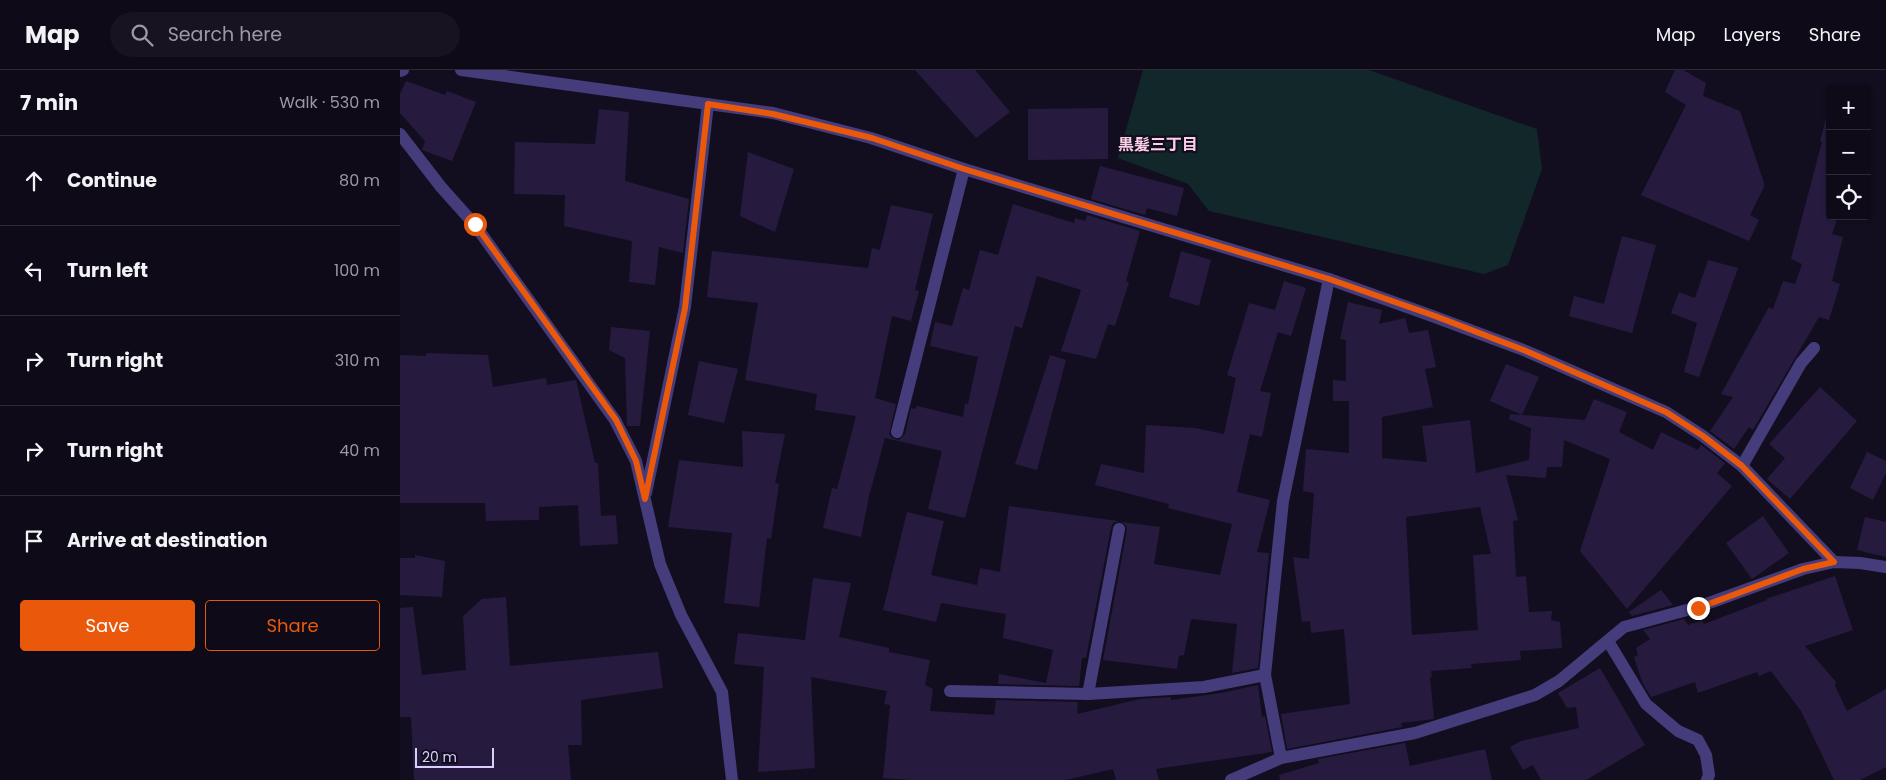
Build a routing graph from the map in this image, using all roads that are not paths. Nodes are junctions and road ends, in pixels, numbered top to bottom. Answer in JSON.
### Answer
{"nodes":[{"id":1,"x":461,"y":70,"type":"edge"},
{"id":2,"x":708,"y":104,"type":"junction"},
{"id":3,"x":400,"y":134,"type":"edge"},
{"id":4,"x":964,"y":169,"type":"junction"},
{"id":5,"x":1329,"y":279,"type":"junction"},
{"id":6,"x":1814,"y":348,"type":"dead end"},
{"id":7,"x":897,"y":432,"type":"dead end"},
{"id":8,"x":1742,"y":466,"type":"junction"},
{"id":9,"x":645,"y":499,"type":"junction"},
{"id":10,"x":1119,"y":529,"type":"dead end"},
{"id":11,"x":1834,"y":562,"type":"junction"},
{"id":12,"x":1886,"y":568,"type":"edge"},
{"id":13,"x":1608,"y":641,"type":"junction"},
{"id":14,"x":1265,"y":675,"type":"junction"},
{"id":15,"x":950,"y":691,"type":"dead end"},
{"id":16,"x":1088,"y":694,"type":"junction"},
{"id":17,"x":1281,"y":758,"type":"junction"},
{"id":18,"x":732,"y":780,"type":"edge"},
{"id":19,"x":1231,"y":780,"type":"edge"},
{"id":20,"x":1707,"y":780,"type":"edge"}],
"edges":[{"from":1,"to":2,"type":"street"},
{"from":2,"to":4,"type":"street"},
{"from":2,"to":9,"type":"street"},
{"from":3,"to":9,"type":"street"},
{"from":4,"to":5,"type":"street"},
{"from":4,"to":7,"type":"street"},
{"from":5,"to":8,"type":"street"},
{"from":5,"to":14,"type":"street"},
{"from":6,"to":8,"type":"street"},
{"from":8,"to":11,"type":"street"},
{"from":9,"to":18,"type":"street"},
{"from":10,"to":16,"type":"street"},
{"from":11,"to":12,"type":"street"},
{"from":11,"to":13,"type":"street"},
{"from":13,"to":17,"type":"street"},
{"from":13,"to":20,"type":"street"},
{"from":14,"to":16,"type":"street"},
{"from":14,"to":17,"type":"street"},
{"from":15,"to":16,"type":"street"},
{"from":17,"to":19,"type":"street"}]}
